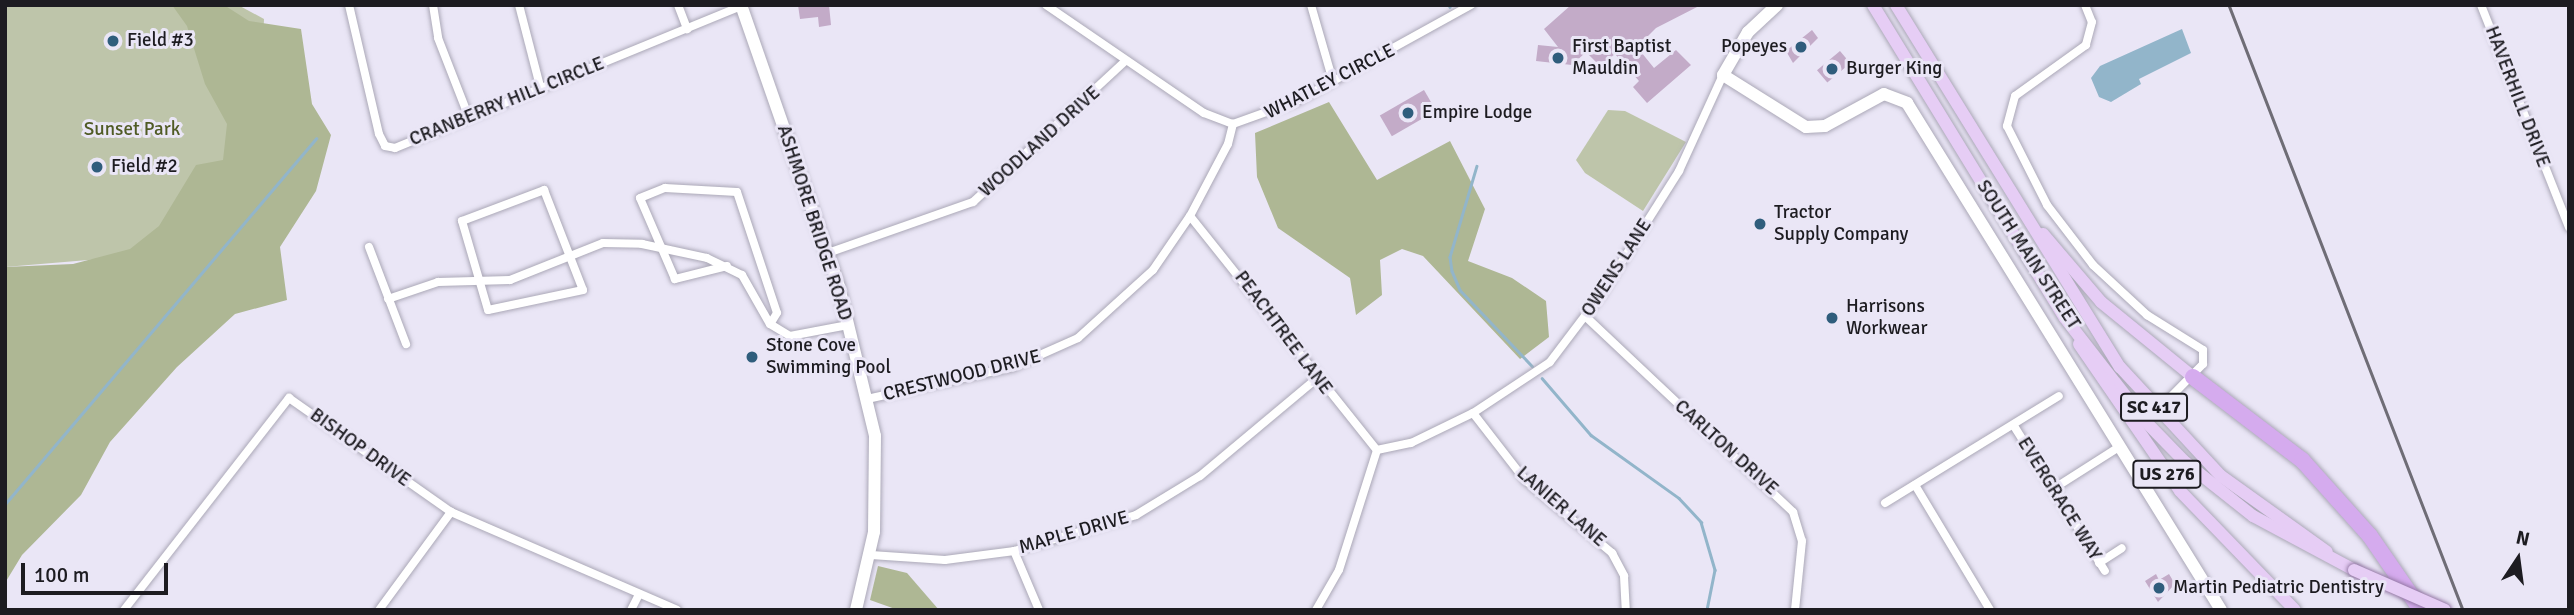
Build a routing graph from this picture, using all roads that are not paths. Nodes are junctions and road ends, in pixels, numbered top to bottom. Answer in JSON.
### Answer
{"nodes":[{"id":1,"x":349,"y":5,"type":"edge"},
{"id":2,"x":433,"y":5,"type":"edge"},
{"id":3,"x":519,"y":5,"type":"edge"},
{"id":4,"x":678,"y":5,"type":"edge"},
{"id":5,"x":1046,"y":5,"type":"edge"},
{"id":6,"x":1311,"y":5,"type":"edge"},
{"id":7,"x":1471,"y":5,"type":"edge"},
{"id":8,"x":1777,"y":5,"type":"edge"},
{"id":9,"x":1873,"y":5,"type":"edge"},
{"id":10,"x":1896,"y":5,"type":"edge"},
{"id":11,"x":2085,"y":5,"type":"edge"},
{"id":12,"x":2482,"y":5,"type":"edge"},
{"id":13,"x":741,"y":6,"type":"edge"},
{"id":14,"x":687,"y":29,"type":"junction"},
{"id":15,"x":1125,"y":61,"type":"junction"},
{"id":16,"x":1723,"y":75,"type":"junction"},
{"id":17,"x":1333,"y":81,"type":"junction"},
{"id":18,"x":540,"y":86,"type":"junction"},
{"id":19,"x":468,"y":115,"type":"junction"},
{"id":20,"x":1233,"y":124,"type":"junction"},
{"id":21,"x":2012,"y":191,"type":"junction"},
{"id":22,"x":1190,"y":216,"type":"junction"},
{"id":23,"x":2569,"y":227,"type":"edge"},
{"id":24,"x":369,"y":247,"type":"dead end"},
{"id":25,"x":661,"y":248,"type":"junction"},
{"id":26,"x":828,"y":253,"type":"junction"},
{"id":27,"x":570,"y":256,"type":"junction"},
{"id":28,"x":726,"y":266,"type":"junction"},
{"id":29,"x":482,"y":278,"type":"junction"},
{"id":30,"x":388,"y":299,"type":"junction"},
{"id":31,"x":1586,"y":316,"type":"junction"},
{"id":32,"x":2066,"y":318,"type":"junction"},
{"id":33,"x":770,"y":324,"type":"junction"},
{"id":34,"x":848,"y":325,"type":"junction"},
{"id":35,"x":406,"y":344,"type":"dead end"},
{"id":36,"x":2193,"y":377,"type":"junction"},
{"id":37,"x":1316,"y":379,"type":"junction"},
{"id":38,"x":2059,"y":396,"type":"dead end"},
{"id":39,"x":867,"y":399,"type":"junction"},
{"id":40,"x":2158,"y":412,"type":"junction"},
{"id":41,"x":1473,"y":413,"type":"junction"},
{"id":42,"x":2146,"y":422,"type":"junction"},
{"id":43,"x":2014,"y":426,"type":"junction"},
{"id":44,"x":2119,"y":447,"type":"junction"},
{"id":45,"x":1377,"y":450,"type":"junction"},
{"id":46,"x":1915,"y":485,"type":"junction"},
{"id":47,"x":2053,"y":489,"type":"junction"},
{"id":48,"x":1885,"y":503,"type":"dead end"},
{"id":49,"x":451,"y":512,"type":"junction"},
{"id":50,"x":2122,"y":548,"type":"dead end"},
{"id":51,"x":1014,"y":551,"type":"junction"},
{"id":52,"x":871,"y":555,"type":"junction"},
{"id":53,"x":2099,"y":563,"type":"junction"},
{"id":54,"x":2354,"y":570,"type":"junction"},
{"id":55,"x":2105,"y":571,"type":"dead end"},
{"id":56,"x":638,"y":596,"type":"junction"},
{"id":57,"x":2292,"y":608,"type":"edge"},
{"id":58,"x":124,"y":610,"type":"edge"},
{"id":59,"x":379,"y":610,"type":"edge"},
{"id":60,"x":631,"y":610,"type":"edge"},
{"id":61,"x":677,"y":610,"type":"edge"},
{"id":62,"x":856,"y":610,"type":"edge"},
{"id":63,"x":1039,"y":610,"type":"edge"},
{"id":64,"x":1316,"y":610,"type":"edge"},
{"id":65,"x":1626,"y":610,"type":"edge"},
{"id":66,"x":1796,"y":610,"type":"edge"},
{"id":67,"x":1990,"y":610,"type":"edge"},
{"id":68,"x":2221,"y":610,"type":"edge"},
{"id":69,"x":2421,"y":610,"type":"edge"},
{"id":70,"x":2445,"y":610,"type":"edge"}],
"edges":[{"from":1,"to":19,"type":"street","name":"CRANBERRY HILL CIRCLE"},
{"from":2,"to":19,"type":"street"},
{"from":3,"to":18,"type":"street"},
{"from":4,"to":14,"type":"street"},
{"from":5,"to":15,"type":"street"},
{"from":6,"to":17,"type":"street"},
{"from":7,"to":17,"type":"street","name":"WHATLEY CIRCLE"},
{"from":8,"to":16,"type":"street","name":"OWENS LANE"},
{"from":9,"to":32,"type":"main road","name":"SOUTH MAIN STREET","number":"US 276"},
{"from":10,"to":21,"type":"main road","name":"SOUTH MAIN STREET"},
{"from":11,"to":36,"type":"street"},
{"from":12,"to":23,"type":"street","name":"HAVERHILL DRIVE"},
{"from":13,"to":14,"type":"street","name":"CRANBERRY HILL CIRCLE"},
{"from":13,"to":26,"type":"street","name":"ASHMORE BRIDGE ROAD"},
{"from":14,"to":18,"type":"street","name":"CRANBERRY HILL CIRCLE"},
{"from":15,"to":20,"type":"street"},
{"from":15,"to":26,"type":"street","name":"WOODLAND DRIVE"},
{"from":16,"to":31,"type":"street","name":"OWENS LANE"},
{"from":16,"to":44,"type":"street"},
{"from":17,"to":20,"type":"street","name":"WHATLEY CIRCLE"},
{"from":18,"to":19,"type":"street","name":"CRANBERRY HILL CIRCLE"},
{"from":20,"to":22,"type":"street","name":"CRESTWOOD DRIVE"},
{"from":21,"to":36,"type":"main road"},
{"from":21,"to":40,"type":"main road","name":"SOUTH MAIN STREET","number":"SC 417"},
{"from":22,"to":37,"type":"street","name":"PEACHTREE LANE"},
{"from":22,"to":39,"type":"street","name":"CRESTWOOD DRIVE"},
{"from":24,"to":30,"type":"street"},
{"from":25,"to":27,"type":"street"},
{"from":25,"to":28,"type":"street"},
{"from":25,"to":28,"type":"street"},
{"from":25,"to":33,"type":"street"},
{"from":26,"to":34,"type":"street","name":"ASHMORE BRIDGE ROAD"},
{"from":27,"to":29,"type":"street"},
{"from":27,"to":29,"type":"street"},
{"from":27,"to":29,"type":"street"},
{"from":28,"to":33,"type":"street"},
{"from":29,"to":30,"type":"street"},
{"from":30,"to":35,"type":"street"},
{"from":31,"to":41,"type":"street","name":"OWENS LANE"},
{"from":31,"to":66,"type":"street","name":"CARLTON DRIVE"},
{"from":32,"to":42,"type":"main road","name":"SOUTH MAIN STREET","number":"SC 417"},
{"from":32,"to":57,"type":"main road","number":"US 276"},
{"from":33,"to":34,"type":"street"},
{"from":34,"to":39,"type":"street","name":"ASHMORE BRIDGE ROAD"},
{"from":36,"to":40,"type":"street"},
{"from":36,"to":69,"type":"highway"},
{"from":37,"to":45,"type":"street","name":"PEACHTREE LANE"},
{"from":37,"to":51,"type":"street","name":"MAPLE DRIVE"},
{"from":38,"to":43,"type":"street"},
{"from":39,"to":52,"type":"street","name":"ASHMORE BRIDGE ROAD"},
{"from":40,"to":42,"type":"street"},
{"from":40,"to":54,"type":"main road","name":"SOUTH MAIN STREET","number":"SC 417"},
{"from":41,"to":45,"type":"street","name":"OWENS LANE"},
{"from":41,"to":65,"type":"street","name":"LANIER LANE"},
{"from":42,"to":54,"type":"main road","name":"SOUTH MAIN STREET","number":"SC 417"},
{"from":43,"to":46,"type":"street"},
{"from":43,"to":47,"type":"street","name":"EVERGRACE WAY"},
{"from":44,"to":47,"type":"street"},
{"from":44,"to":68,"type":"street"},
{"from":45,"to":64,"type":"street"},
{"from":46,"to":48,"type":"street"},
{"from":46,"to":67,"type":"street"},
{"from":47,"to":53,"type":"street","name":"EVERGRACE WAY"},
{"from":49,"to":56,"type":"street","name":"BISHOP DRIVE"},
{"from":49,"to":58,"type":"street","name":"BISHOP DRIVE"},
{"from":49,"to":59,"type":"street"},
{"from":50,"to":53,"type":"street"},
{"from":51,"to":52,"type":"street","name":"MAPLE DRIVE"},
{"from":51,"to":63,"type":"street"},
{"from":52,"to":62,"type":"street","name":"ASHMORE BRIDGE ROAD"},
{"from":53,"to":55,"type":"street","name":"EVERGRACE WAY"},
{"from":54,"to":70,"type":"main road","name":"SOUTH MAIN STREET","number":"SC 417","bridge":true},
{"from":56,"to":60,"type":"street"},
{"from":56,"to":61,"type":"street","name":"BISHOP DRIVE"}]}
